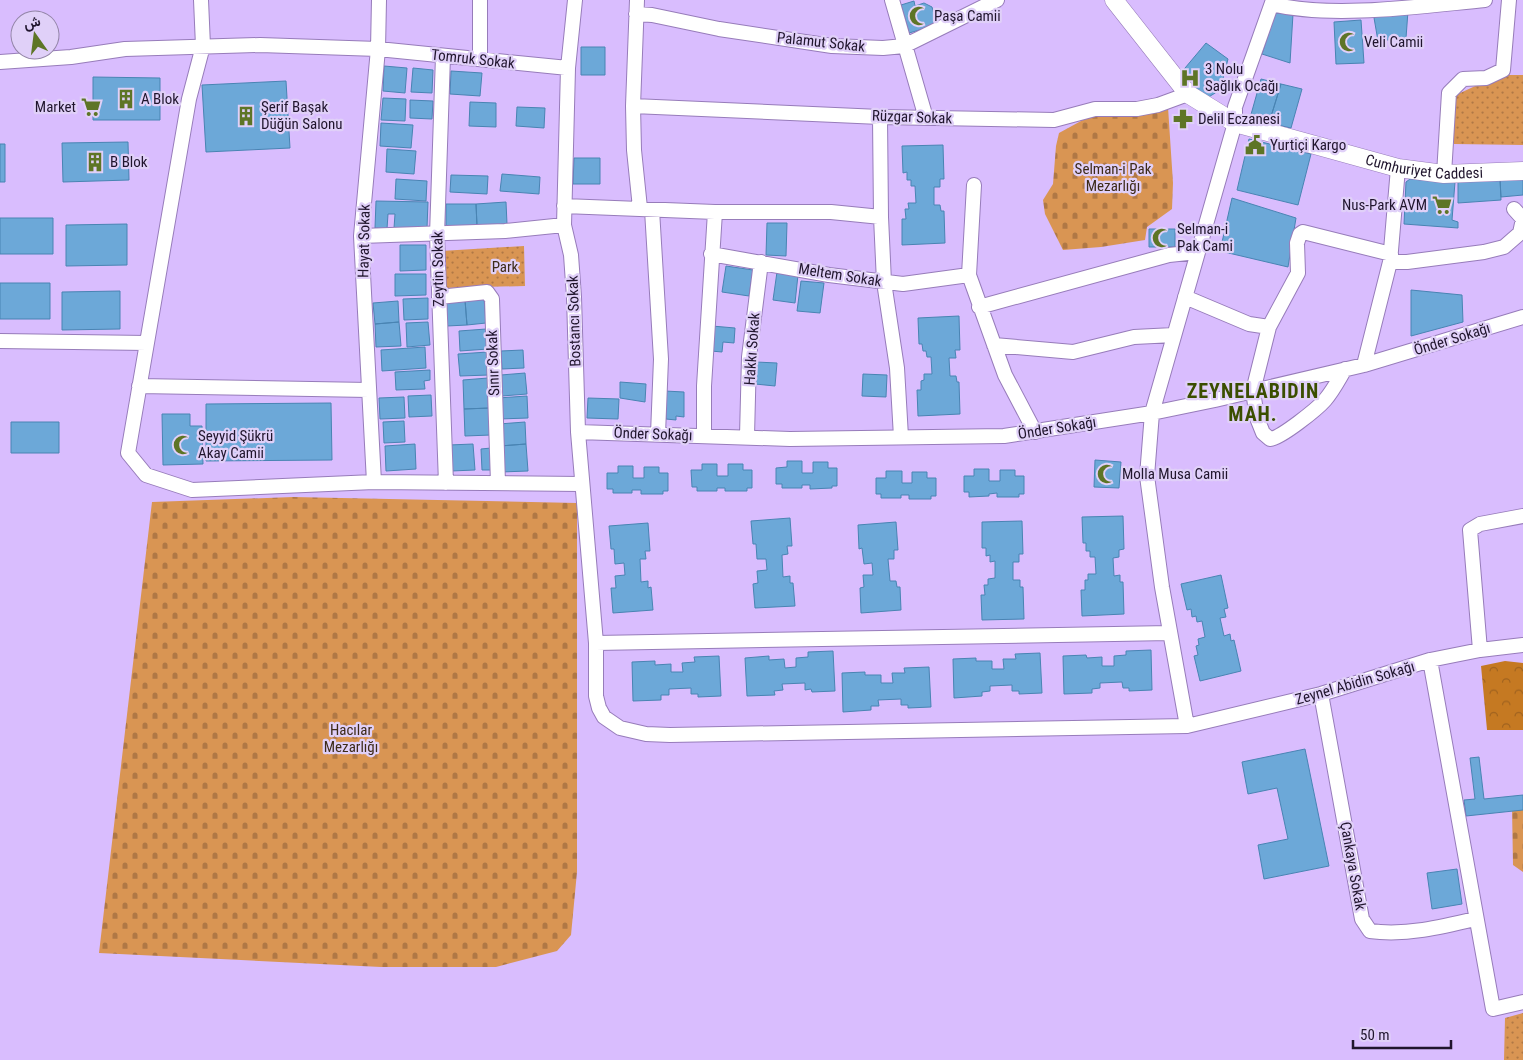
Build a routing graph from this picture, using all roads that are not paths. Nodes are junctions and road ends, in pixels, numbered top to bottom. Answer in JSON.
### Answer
{"nodes":[{"id":1,"x":201,"y":0,"type":"edge"},
{"id":2,"x":379,"y":0,"type":"edge"},
{"id":3,"x":480,"y":0,"type":"edge"},
{"id":4,"x":575,"y":0,"type":"edge"},
{"id":5,"x":892,"y":0,"type":"edge"},
{"id":6,"x":997,"y":0,"type":"edge"},
{"id":7,"x":1114,"y":0,"type":"edge"},
{"id":8,"x":1484,"y":0,"type":"edge"},
{"id":9,"x":1509,"y":0,"type":"edge"},
{"id":10,"x":1273,"y":2,"type":"edge"},
{"id":11,"x":636,"y":7,"type":"edge"},
{"id":12,"x":203,"y":46,"type":"junction"},
{"id":13,"x":904,"y":46,"type":"junction"},
{"id":14,"x":378,"y":49,"type":"junction"},
{"id":15,"x":444,"y":56,"type":"junction"},
{"id":16,"x":480,"y":59,"type":"junction"},
{"id":17,"x":0,"y":62,"type":"edge"},
{"id":18,"x":568,"y":68,"type":"junction"},
{"id":19,"x":1188,"y":94,"type":"junction"},
{"id":20,"x":633,"y":106,"type":"junction"},
{"id":21,"x":880,"y":117,"type":"junction"},
{"id":22,"x":926,"y":118,"type":"junction"},
{"id":23,"x":1235,"y":122,"type":"junction"},
{"id":24,"x":1398,"y":168,"type":"junction"},
{"id":25,"x":1523,"y":171,"type":"edge"},
{"id":26,"x":1444,"y":174,"type":"junction"},
{"id":27,"x":974,"y":186,"type":"dead end"},
{"id":28,"x":564,"y":206,"type":"junction"},
{"id":29,"x":646,"y":209,"type":"junction"},
{"id":30,"x":1514,"y":210,"type":"dead end"},
{"id":31,"x":715,"y":212,"type":"junction"},
{"id":32,"x":881,"y":217,"type":"junction"},
{"id":33,"x":564,"y":225,"type":"junction"},
{"id":34,"x":437,"y":235,"type":"junction"},
{"id":35,"x":361,"y":236,"type":"junction"},
{"id":36,"x":1197,"y":252,"type":"junction"},
{"id":37,"x":711,"y":254,"type":"junction"},
{"id":38,"x":1391,"y":258,"type":"junction"},
{"id":39,"x":761,"y":262,"type":"junction"},
{"id":40,"x":969,"y":276,"type":"junction"},
{"id":41,"x":884,"y":282,"type":"junction"},
{"id":42,"x":439,"y":297,"type":"junction"},
{"id":43,"x":1185,"y":297,"type":"junction"},
{"id":44,"x":979,"y":307,"type":"junction"},
{"id":45,"x":1523,"y":317,"type":"edge"},
{"id":46,"x":1269,"y":327,"type":"junction"},
{"id":47,"x":1174,"y":335,"type":"junction"},
{"id":48,"x":0,"y":341,"type":"edge"},
{"id":49,"x":147,"y":343,"type":"junction"},
{"id":50,"x":994,"y":345,"type":"junction"},
{"id":51,"x":1364,"y":365,"type":"junction"},
{"id":52,"x":1345,"y":369,"type":"junction"},
{"id":53,"x":140,"y":386,"type":"junction"},
{"id":54,"x":369,"y":390,"type":"junction"},
{"id":55,"x":1254,"y":391,"type":"junction"},
{"id":56,"x":1152,"y":413,"type":"junction"},
{"id":57,"x":578,"y":432,"type":"junction"},
{"id":58,"x":1035,"y":432,"type":"junction"},
{"id":59,"x":658,"y":434,"type":"junction"},
{"id":60,"x":704,"y":436,"type":"junction"},
{"id":61,"x":747,"y":436,"type":"junction"},
{"id":62,"x":901,"y":437,"type":"junction"},
{"id":63,"x":374,"y":482,"type":"junction"},
{"id":64,"x":446,"y":483,"type":"junction"},
{"id":65,"x":498,"y":483,"type":"junction"},
{"id":66,"x":582,"y":484,"type":"junction"},
{"id":67,"x":1523,"y":516,"type":"edge"},
{"id":68,"x":1170,"y":633,"type":"junction"},
{"id":69,"x":596,"y":643,"type":"junction"},
{"id":70,"x":1523,"y":645,"type":"edge"},
{"id":71,"x":1480,"y":650,"type":"junction"},
{"id":72,"x":1430,"y":660,"type":"junction"},
{"id":73,"x":1321,"y":694,"type":"junction"},
{"id":74,"x":1187,"y":726,"type":"junction"},
{"id":75,"x":1475,"y":919,"type":"junction"},
{"id":76,"x":1523,"y":1002,"type":"edge"}],
"edges":[{"from":1,"to":12,"type":"street"},
{"from":2,"to":14,"type":"street","name":"Hayat Sokak"},
{"from":3,"to":16,"type":"street"},
{"from":4,"to":18,"type":"street","name":"Bostancı Sokak"},
{"from":5,"to":13,"type":"street"},
{"from":6,"to":13,"type":"street","name":"Palamut Sokak"},
{"from":7,"to":19,"type":"main road","name":"Cumhuriyet Caddesi"},
{"from":8,"to":10,"type":"street"},
{"from":9,"to":26,"type":"street"},
{"from":10,"to":23,"type":"street"},
{"from":11,"to":13,"type":"street","name":"Palamut Sokak"},
{"from":11,"to":20,"type":"street"},
{"from":12,"to":14,"type":"street","name":"Tomruk Sokak"},
{"from":12,"to":17,"type":"street","name":"Tomruk Sokak"},
{"from":12,"to":49,"type":"street"},
{"from":13,"to":22,"type":"street"},
{"from":14,"to":15,"type":"street","name":"Tomruk Sokak"},
{"from":14,"to":35,"type":"street","name":"Hayat Sokak"},
{"from":15,"to":16,"type":"street","name":"Tomruk Sokak"},
{"from":15,"to":34,"type":"street","name":"Zeytin Sokak"},
{"from":16,"to":18,"type":"street","name":"Tomruk Sokak"},
{"from":18,"to":28,"type":"street","name":"Bostancı Sokak"},
{"from":19,"to":22,"type":"street","name":"Rüzgar Sokak"},
{"from":19,"to":23,"type":"main road","name":"Cumhuriyet Caddesi"},
{"from":20,"to":21,"type":"street","name":"Rüzgar Sokak"},
{"from":20,"to":29,"type":"street"},
{"from":21,"to":22,"type":"street","name":"Rüzgar Sokak"},
{"from":21,"to":32,"type":"street"},
{"from":23,"to":24,"type":"main road","name":"Cumhuriyet Caddesi"},
{"from":23,"to":36,"type":"street"},
{"from":24,"to":26,"type":"main road","name":"Cumhuriyet Caddesi"},
{"from":24,"to":38,"type":"street"},
{"from":25,"to":26,"type":"main road","name":"Cumhuriyet Caddesi"},
{"from":27,"to":40,"type":"street"},
{"from":28,"to":29,"type":"street"},
{"from":28,"to":33,"type":"street","name":"Bostancı Sokak"},
{"from":29,"to":31,"type":"street"},
{"from":29,"to":59,"type":"street"},
{"from":30,"to":38,"type":"street"},
{"from":31,"to":32,"type":"street"},
{"from":31,"to":37,"type":"street"},
{"from":32,"to":41,"type":"street"},
{"from":33,"to":34,"type":"street"},
{"from":33,"to":57,"type":"street","name":"Bostancı Sokak"},
{"from":34,"to":35,"type":"street"},
{"from":34,"to":42,"type":"street","name":"Zeytin Sokak"},
{"from":35,"to":54,"type":"street","name":"Hayat Sokak"},
{"from":36,"to":43,"type":"street"},
{"from":36,"to":44,"type":"street"},
{"from":37,"to":39,"type":"street","name":"Meltem Sokak"},
{"from":37,"to":60,"type":"street"},
{"from":38,"to":46,"type":"street"},
{"from":38,"to":51,"type":"street"},
{"from":39,"to":41,"type":"street","name":"Meltem Sokak"},
{"from":39,"to":61,"type":"street","name":"Hakkı Sokak"},
{"from":40,"to":41,"type":"street","name":"Meltem Sokak"},
{"from":40,"to":44,"type":"street"},
{"from":41,"to":62,"type":"street"},
{"from":42,"to":64,"type":"street","name":"Zeytin Sokak"},
{"from":42,"to":65,"type":"street","name":"Sınır Sokak"},
{"from":43,"to":46,"type":"street"},
{"from":43,"to":47,"type":"street"},
{"from":44,"to":50,"type":"street"},
{"from":45,"to":51,"type":"street","name":"Önder Sokağı"},
{"from":46,"to":55,"type":"street"},
{"from":47,"to":50,"type":"street"},
{"from":47,"to":56,"type":"street"},
{"from":48,"to":49,"type":"street"},
{"from":49,"to":53,"type":"street"},
{"from":50,"to":58,"type":"street"},
{"from":51,"to":52,"type":"street","name":"Önder Sokağı"},
{"from":52,"to":55,"type":"street","name":"Önder Sokağı"},
{"from":52,"to":55,"type":"street"},
{"from":53,"to":54,"type":"street"},
{"from":53,"to":63,"type":"street"},
{"from":54,"to":63,"type":"street","name":"Hayat Sokak"},
{"from":55,"to":56,"type":"street","name":"Önder Sokağı"},
{"from":56,"to":58,"type":"street","name":"Önder Sokağı"},
{"from":56,"to":68,"type":"street"},
{"from":57,"to":59,"type":"street","name":"Önder Sokağı"},
{"from":57,"to":66,"type":"street","name":"Bostancı Sokak"},
{"from":58,"to":62,"type":"street","name":"Önder Sokağı"},
{"from":59,"to":60,"type":"street","name":"Önder Sokağı"},
{"from":60,"to":61,"type":"street","name":"Önder Sokağı"},
{"from":61,"to":62,"type":"street","name":"Önder Sokağı"},
{"from":63,"to":64,"type":"street"},
{"from":64,"to":65,"type":"street"},
{"from":65,"to":66,"type":"street"},
{"from":66,"to":69,"type":"street","name":"Bostancı Sokak"},
{"from":67,"to":71,"type":"street"},
{"from":68,"to":69,"type":"street"},
{"from":68,"to":74,"type":"street"},
{"from":69,"to":74,"type":"street","name":"Zeynel Abidin Sokağı"},
{"from":70,"to":71,"type":"street","name":"Zeynel Abidin Sokağı"},
{"from":71,"to":72,"type":"street","name":"Zeynel Abidin Sokağı"},
{"from":72,"to":73,"type":"street","name":"Zeynel Abidin Sokağı"},
{"from":72,"to":75,"type":"street"},
{"from":73,"to":74,"type":"street","name":"Zeynel Abidin Sokağı"},
{"from":73,"to":75,"type":"street","name":"Çankaya Sokak"},
{"from":75,"to":76,"type":"street"}]}
